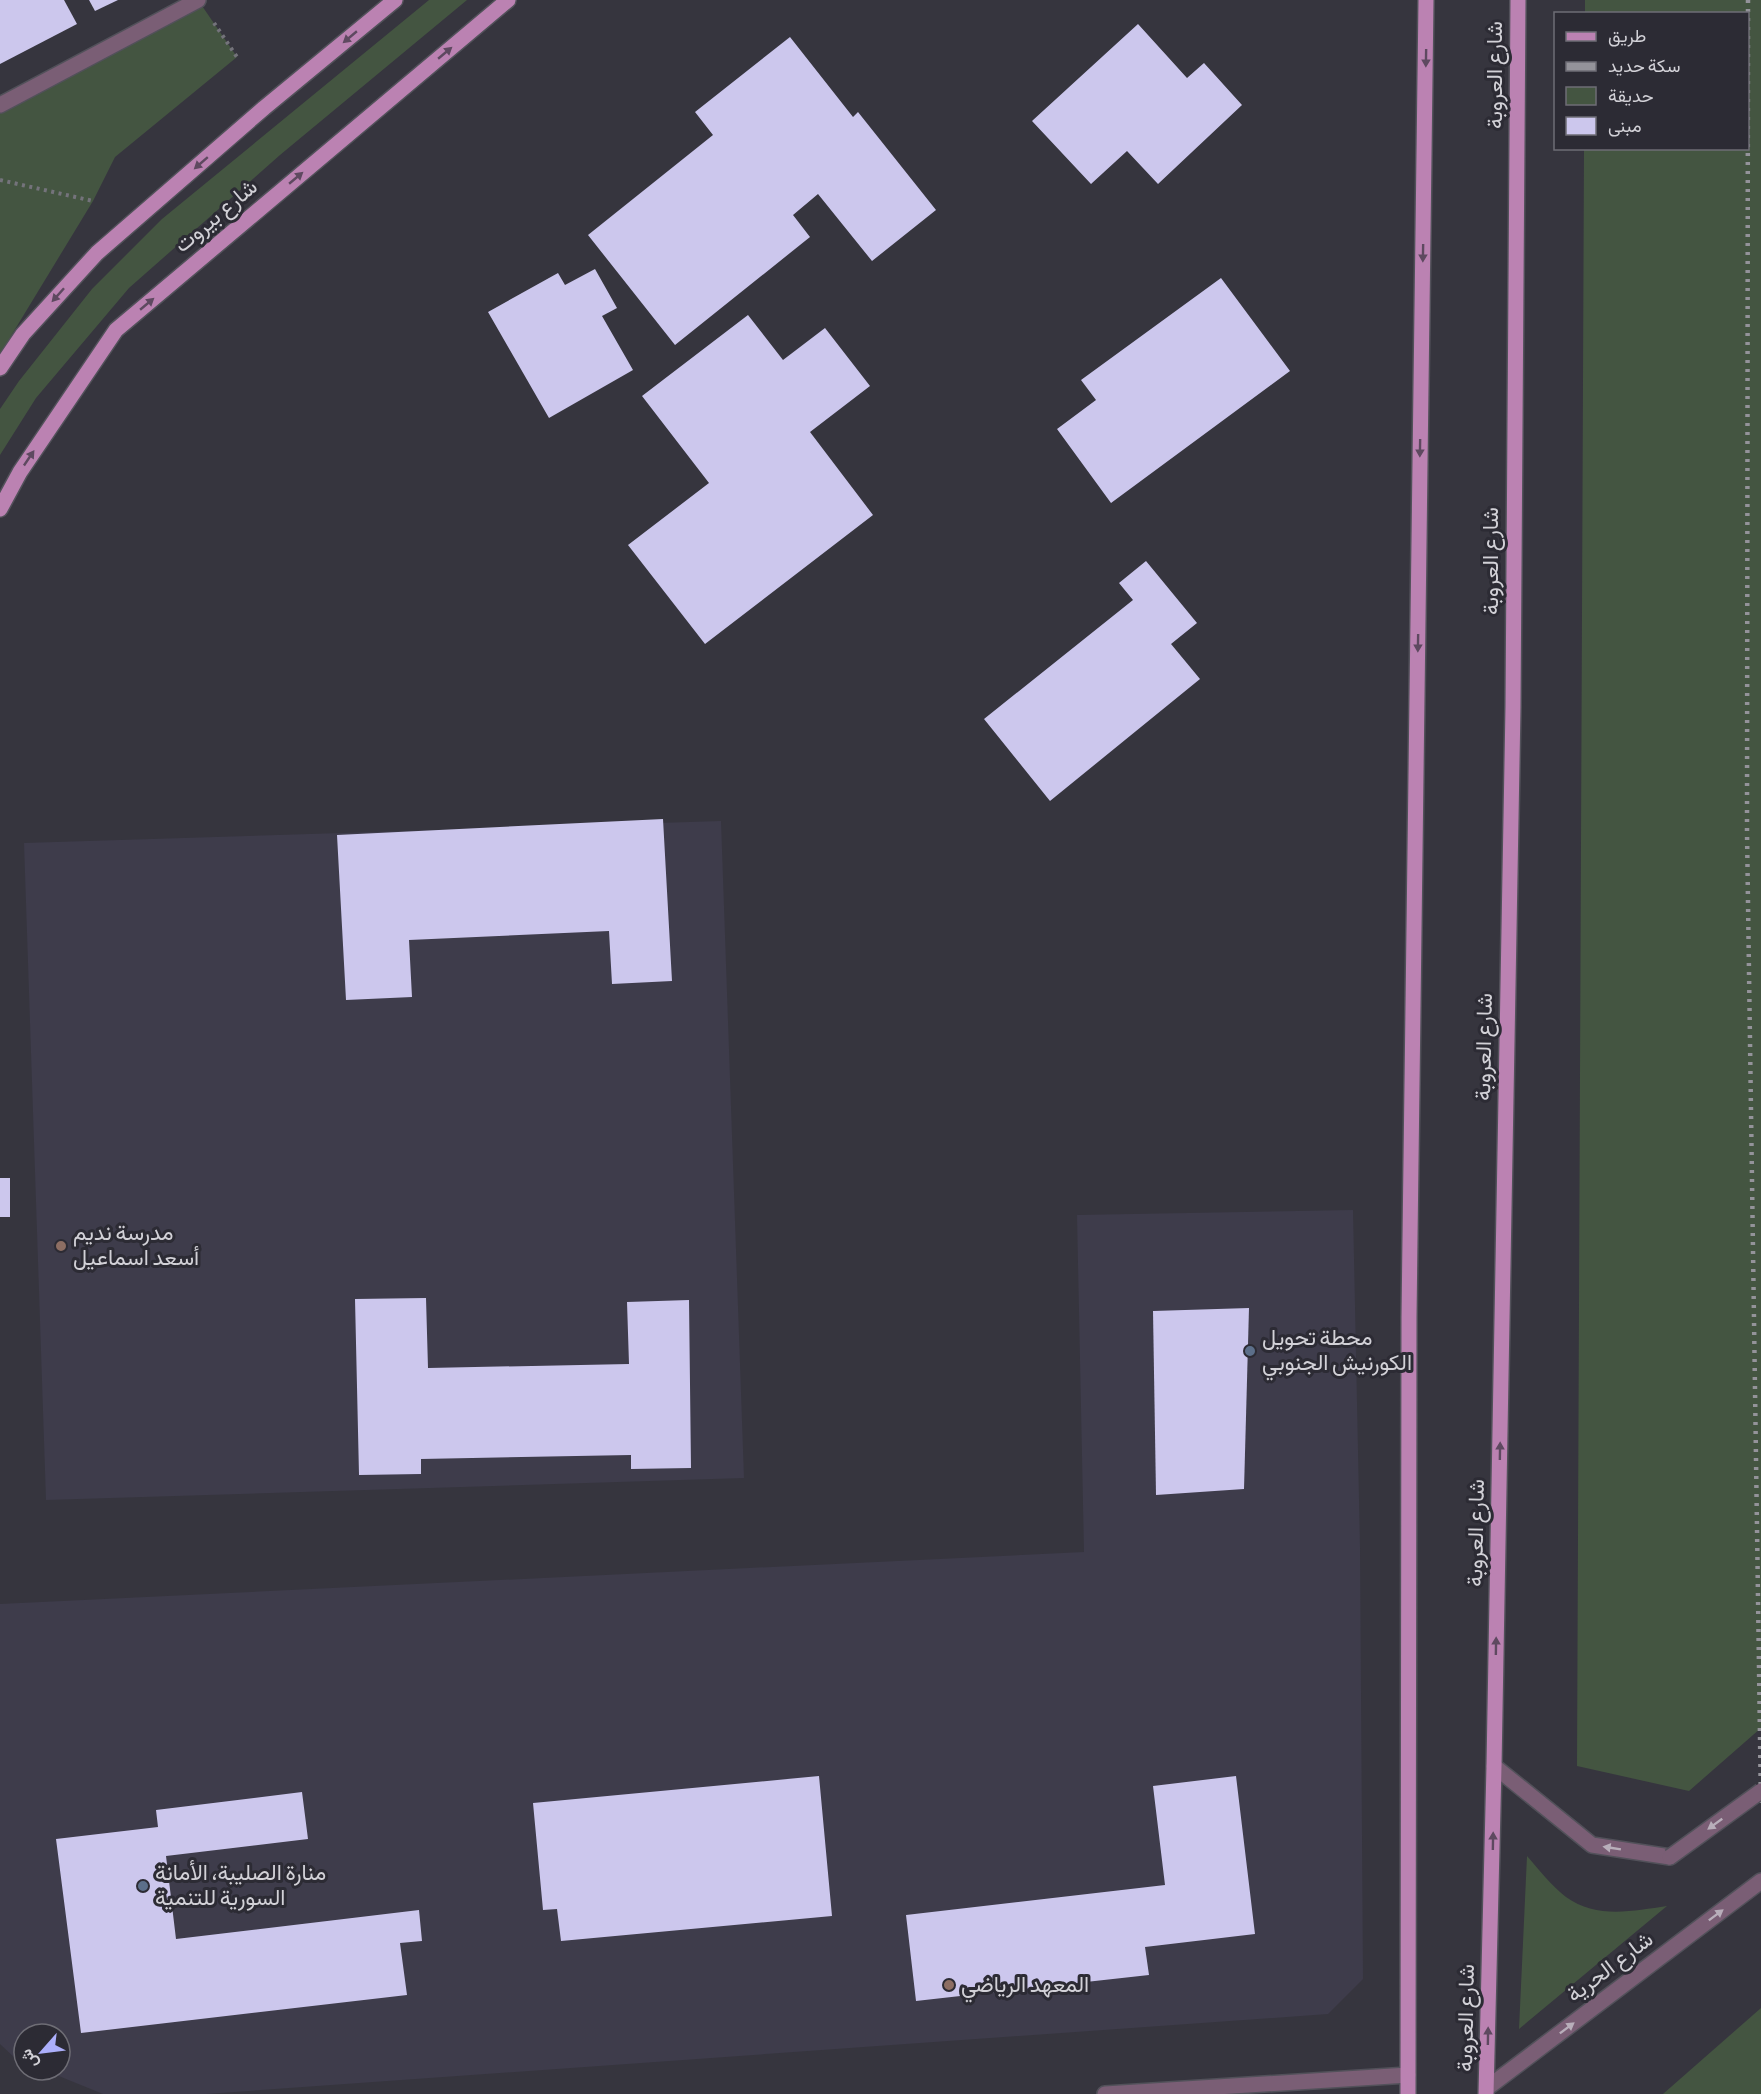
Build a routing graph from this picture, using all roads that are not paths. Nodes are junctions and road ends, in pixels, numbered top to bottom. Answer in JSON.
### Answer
{"nodes":[{"id":1,"x":198,"y":0,"type":"edge"},
{"id":2,"x":395,"y":0,"type":"edge"},
{"id":3,"x":508,"y":0,"type":"edge"},
{"id":4,"x":1426,"y":0,"type":"edge"},
{"id":5,"x":1518,"y":0,"type":"edge"},
{"id":6,"x":0,"y":105,"type":"edge"},
{"id":7,"x":0,"y":368,"type":"edge"},
{"id":8,"x":0,"y":509,"type":"edge"},
{"id":9,"x":1494,"y":1766,"type":"junction"},
{"id":10,"x":1761,"y":1791,"type":"edge"},
{"id":11,"x":1761,"y":1881,"type":"edge"},
{"id":12,"x":1408,"y":2076,"type":"junction"},
{"id":13,"x":1487,"y":2091,"type":"edge"},
{"id":14,"x":1105,"y":2094,"type":"edge"},
{"id":15,"x":1408,"y":2094,"type":"edge"}],
"edges":[{"from":1,"to":6,"type":"street"},
{"from":2,"to":7,"type":"main road","one_way":true},
{"from":8,"to":3,"type":"main road","name":"شارع بيروت","one_way":true},
{"from":4,"to":12,"type":"main road","one_way":true},
{"from":9,"to":5,"type":"main road","name":"شارع العروبة","one_way":true},
{"from":10,"to":9,"type":"street","one_way":true,"bridge":true},
{"from":13,"to":9,"type":"main road","name":"شارع العروبة","one_way":true},
{"from":13,"to":11,"type":"street","name":"شارع الحرية","one_way":true},
{"from":12,"to":14,"type":"street"},
{"from":12,"to":15,"type":"main road"}]}
